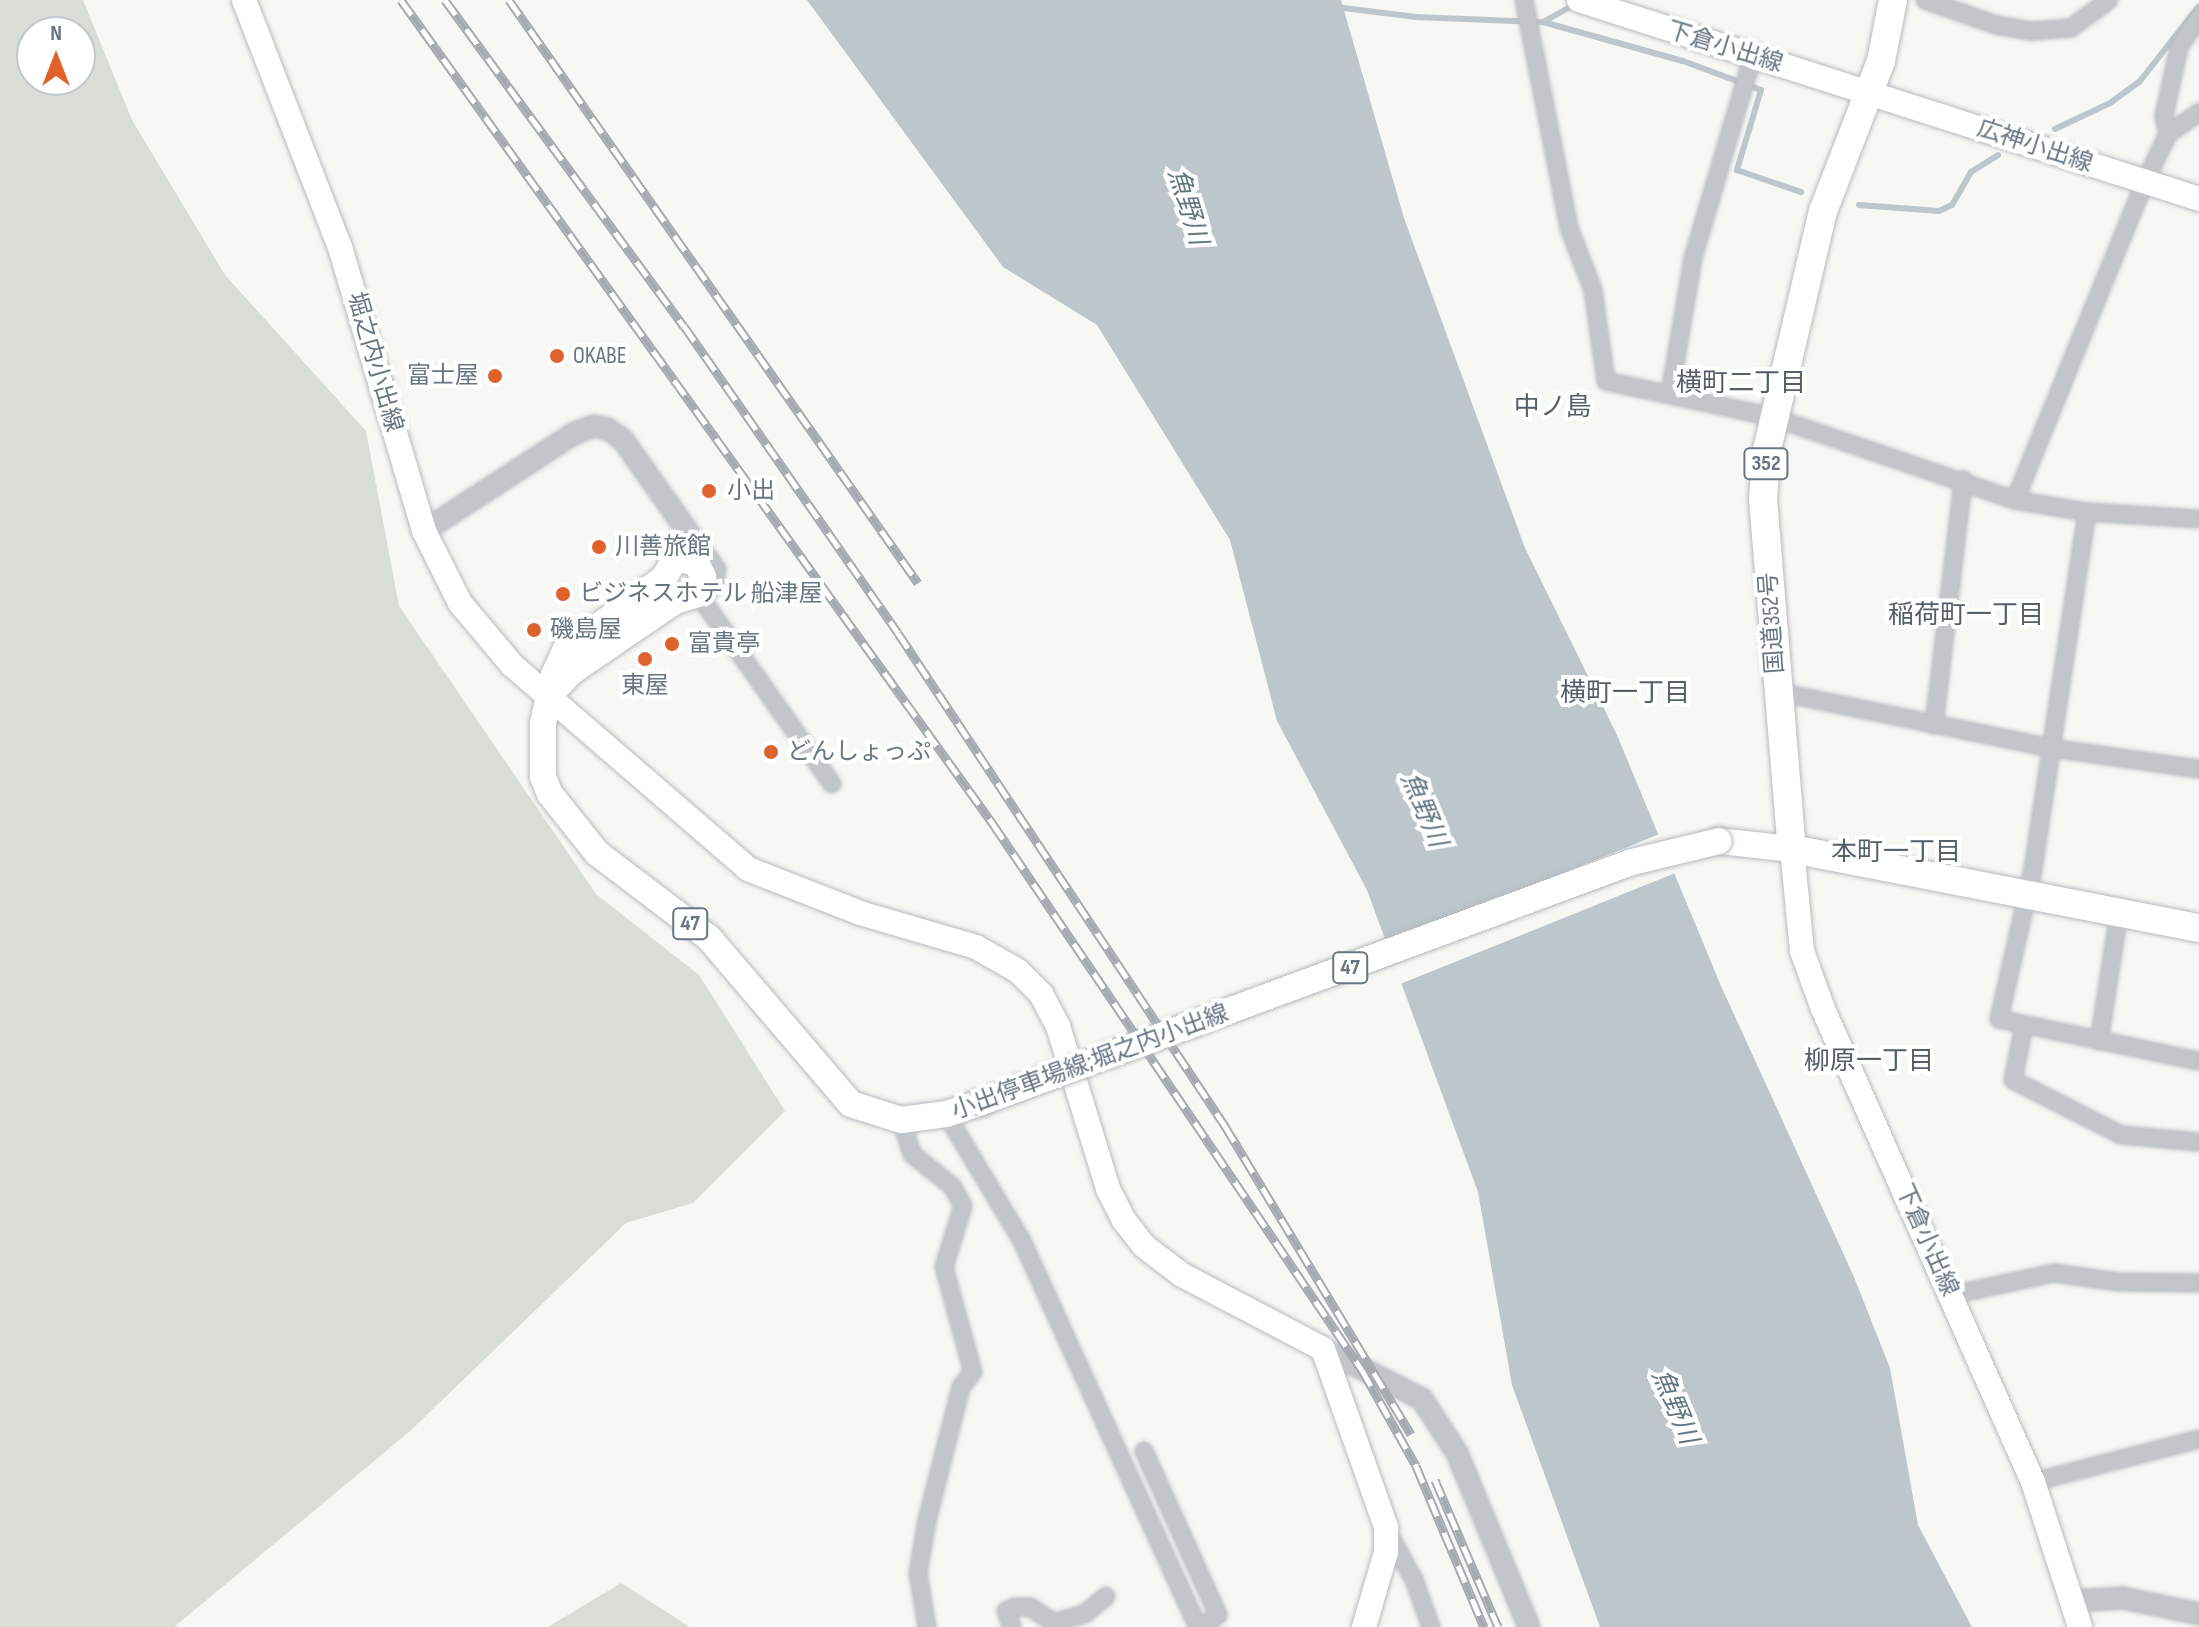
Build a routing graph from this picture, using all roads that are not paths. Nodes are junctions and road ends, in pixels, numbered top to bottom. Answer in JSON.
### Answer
{"nodes":[{"id":1,"x":244,"y":0,"type":"edge"},
{"id":2,"x":1524,"y":0,"type":"edge"},
{"id":3,"x":1579,"y":0,"type":"edge"},
{"id":4,"x":1893,"y":0,"type":"edge"},
{"id":5,"x":1925,"y":0,"type":"edge"},
{"id":6,"x":2109,"y":0,"type":"edge"},
{"id":7,"x":2199,"y":18,"type":"edge"},
{"id":8,"x":1749,"y":73,"type":"junction"},
{"id":9,"x":1870,"y":93,"type":"junction"},
{"id":10,"x":2199,"y":112,"type":"edge"},
{"id":11,"x":2168,"y":134,"type":"junction"},
{"id":12,"x":2145,"y":182,"type":"junction"},
{"id":13,"x":2199,"y":199,"type":"edge"},
{"id":14,"x":1670,"y":394,"type":"junction"},
{"id":15,"x":1772,"y":417,"type":"junction"},
{"id":16,"x":1963,"y":480,"type":"junction"},
{"id":17,"x":2015,"y":500,"type":"junction"},
{"id":18,"x":2087,"y":512,"type":"junction"},
{"id":19,"x":2199,"y":519,"type":"edge"},
{"id":20,"x":424,"y":531,"type":"junction"},
{"id":21,"x":698,"y":594,"type":"junction"},
{"id":22,"x":1778,"y":692,"type":"junction"},
{"id":23,"x":550,"y":694,"type":"junction"},
{"id":24,"x":1934,"y":725,"type":"junction"},
{"id":25,"x":2051,"y":748,"type":"junction"},
{"id":26,"x":2199,"y":769,"type":"edge"},
{"id":27,"x":832,"y":784,"type":"dead end"},
{"id":28,"x":1792,"y":849,"type":"junction"},
{"id":29,"x":2028,"y":895,"type":"junction"},
{"id":30,"x":2119,"y":914,"type":"junction"},
{"id":31,"x":2199,"y":928,"type":"edge"},
{"id":32,"x":2024,"y":1026,"type":"junction"},
{"id":33,"x":2099,"y":1041,"type":"junction"},
{"id":34,"x":2199,"y":1061,"type":"edge"},
{"id":35,"x":946,"y":1114,"type":"junction"},
{"id":36,"x":901,"y":1120,"type":"junction"},
{"id":37,"x":2199,"y":1142,"type":"edge"},
{"id":38,"x":2199,"y":1283,"type":"edge"},
{"id":39,"x":1952,"y":1295,"type":"junction"},
{"id":40,"x":1323,"y":1349,"type":"junction"},
{"id":41,"x":2199,"y":1439,"type":"edge"},
{"id":42,"x":1144,"y":1451,"type":"dead end"},
{"id":43,"x":2033,"y":1482,"type":"junction"},
{"id":44,"x":1386,"y":1527,"type":"junction"},
{"id":45,"x":1106,"y":1596,"type":"dead end"},
{"id":46,"x":2073,"y":1601,"type":"junction"},
{"id":47,"x":2199,"y":1614,"type":"edge"},
{"id":48,"x":927,"y":1627,"type":"edge"},
{"id":49,"x":1012,"y":1627,"type":"edge"},
{"id":50,"x":1200,"y":1627,"type":"edge"},
{"id":51,"x":1364,"y":1627,"type":"edge"},
{"id":52,"x":1431,"y":1627,"type":"edge"},
{"id":53,"x":1529,"y":1627,"type":"edge"},
{"id":54,"x":2080,"y":1627,"type":"edge"}],
"edges":[{"from":1,"to":20,"type":"main road","name":"堀之内小出線"},
{"from":2,"to":14,"type":"street"},
{"from":3,"to":8,"type":"main road","name":"下倉小出線"},
{"from":4,"to":9,"type":"highway","name":"国道352号","number":"352"},
{"from":5,"to":6,"type":"street"},
{"from":7,"to":11,"type":"street"},
{"from":8,"to":9,"type":"main road","name":"下倉小出線"},
{"from":8,"to":14,"type":"street"},
{"from":9,"to":12,"type":"main road","name":"広神小出線"},
{"from":9,"to":15,"type":"highway","name":"国道352号","number":"352"},
{"from":10,"to":11,"type":"street"},
{"from":11,"to":12,"type":"street"},
{"from":12,"to":13,"type":"main road","name":"広神小出線"},
{"from":12,"to":17,"type":"street"},
{"from":14,"to":15,"type":"street"},
{"from":15,"to":16,"type":"street"},
{"from":15,"to":22,"type":"highway","name":"国道352号","number":"352"},
{"from":16,"to":17,"type":"street"},
{"from":16,"to":24,"type":"street"},
{"from":17,"to":18,"type":"street"},
{"from":18,"to":19,"type":"street"},
{"from":18,"to":25,"type":"street"},
{"from":20,"to":21,"type":"street"},
{"from":20,"to":23,"type":"main road","name":"堀之内小出線"},
{"from":21,"to":23,"type":"main road"},
{"from":21,"to":23,"type":"main road","number":"47"},
{"from":21,"to":27,"type":"street"},
{"from":22,"to":24,"type":"street"},
{"from":22,"to":28,"type":"highway","name":"国道352号","number":"352"},
{"from":23,"to":36,"type":"main road","name":"小出停車場線;堀之内小出線","number":"47"},
{"from":23,"to":40,"type":"main road","name":"堀之内小出線"},
{"from":24,"to":25,"type":"street"},
{"from":25,"to":26,"type":"street"},
{"from":25,"to":29,"type":"street"},
{"from":28,"to":29,"type":"highway"},
{"from":28,"to":35,"type":"main road","name":"小出停車場線;堀之内小出線","number":"47","bridge":true},
{"from":28,"to":39,"type":"main road","name":"下倉小出線"},
{"from":29,"to":30,"type":"highway"},
{"from":29,"to":32,"type":"street"},
{"from":30,"to":31,"type":"highway"},
{"from":30,"to":33,"type":"street"},
{"from":32,"to":33,"type":"street"},
{"from":32,"to":37,"type":"street"},
{"from":33,"to":34,"type":"street"},
{"from":35,"to":36,"type":"main road","name":"小出停車場線;堀之内小出線","number":"47"},
{"from":35,"to":50,"type":"street"},
{"from":36,"to":48,"type":"street"},
{"from":38,"to":39,"type":"street"},
{"from":39,"to":43,"type":"main road","name":"下倉小出線"},
{"from":40,"to":44,"type":"main road"},
{"from":40,"to":53,"type":"street"},
{"from":41,"to":43,"type":"street"},
{"from":42,"to":50,"type":"street"},
{"from":43,"to":46,"type":"main road","name":"下倉小出線"},
{"from":44,"to":51,"type":"main road"},
{"from":44,"to":52,"type":"street"},
{"from":45,"to":49,"type":"street"},
{"from":46,"to":47,"type":"street"},
{"from":46,"to":54,"type":"main road","name":"下倉小出線"}]}
